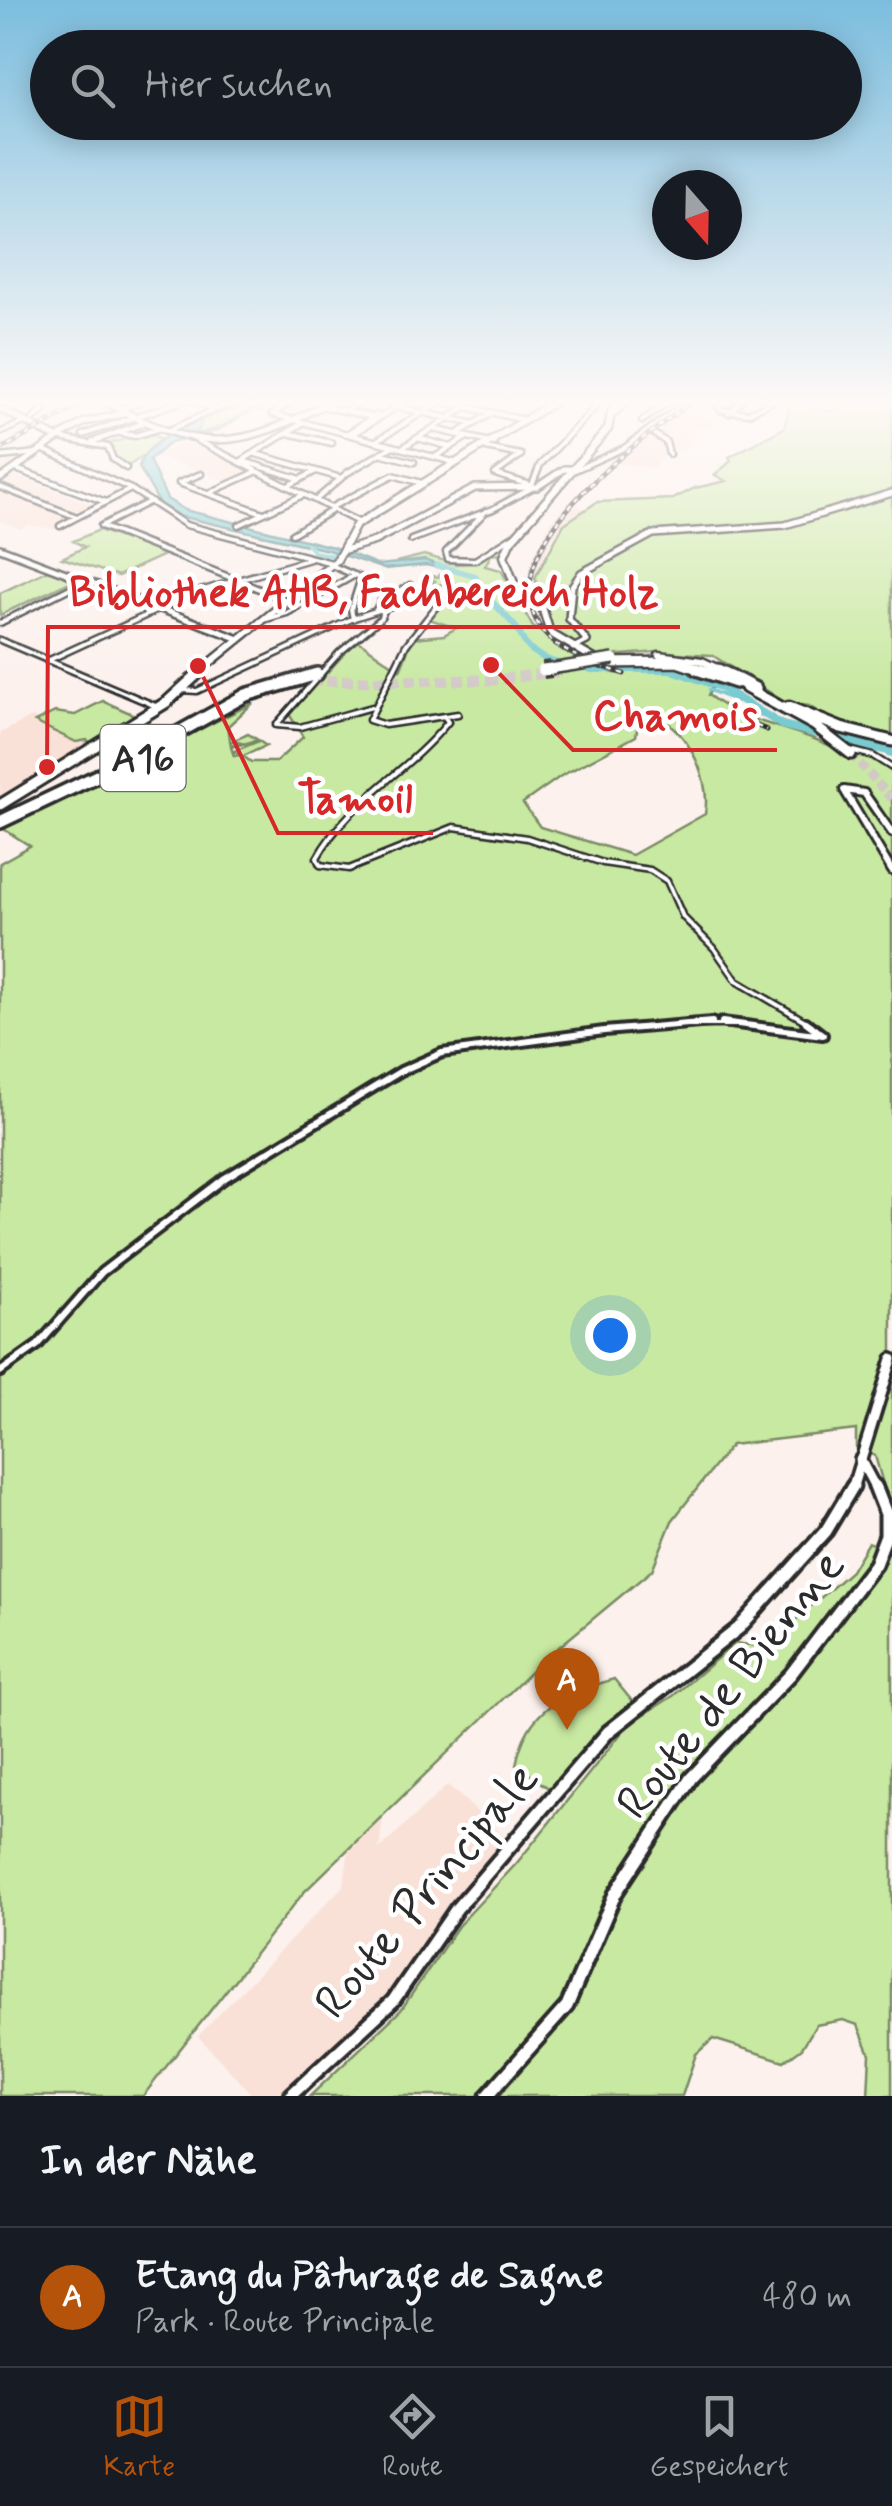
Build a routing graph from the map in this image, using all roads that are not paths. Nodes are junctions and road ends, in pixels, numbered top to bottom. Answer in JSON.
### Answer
{"nodes":[{"id":1,"x":28,"y":498,"type":"edge"},
{"id":2,"x":95,"y":498,"type":"edge"},
{"id":3,"x":114,"y":498,"type":"edge"},
{"id":4,"x":143,"y":498,"type":"edge"},
{"id":5,"x":217,"y":498,"type":"edge"},
{"id":6,"x":298,"y":498,"type":"edge"},
{"id":7,"x":318,"y":498,"type":"edge"},
{"id":8,"x":351,"y":498,"type":"edge"},
{"id":9,"x":398,"y":498,"type":"edge"},
{"id":10,"x":457,"y":498,"type":"edge"},
{"id":11,"x":517,"y":498,"type":"edge"},
{"id":12,"x":547,"y":498,"type":"edge"},
{"id":13,"x":876,"y":498,"type":"edge"},
{"id":14,"x":106,"y":502,"type":"junction"},
{"id":15,"x":149,"y":502,"type":"junction"},
{"id":16,"x":330,"y":509,"type":"junction"},
{"id":17,"x":486,"y":511,"type":"junction"},
{"id":18,"x":263,"y":514,"type":"junction"},
{"id":19,"x":77,"y":517,"type":"junction"},
{"id":20,"x":360,"y":522,"type":"junction"},
{"id":21,"x":240,"y":525,"type":"dead end"},
{"id":22,"x":60,"y":526,"type":"dead end"},
{"id":23,"x":518,"y":532,"type":"junction"},
{"id":24,"x":292,"y":534,"type":"dead end"},
{"id":25,"x":411,"y":540,"type":"dead end"},
{"id":26,"x":0,"y":548,"type":"edge"},
{"id":27,"x":339,"y":557,"type":"junction"},
{"id":28,"x":313,"y":558,"type":"junction"},
{"id":29,"x":355,"y":575,"type":"junction"},
{"id":30,"x":235,"y":580,"type":"junction"},
{"id":31,"x":84,"y":581,"type":"junction"},
{"id":32,"x":410,"y":585,"type":"dead end"},
{"id":33,"x":284,"y":599,"type":"junction"},
{"id":34,"x":386,"y":607,"type":"junction"},
{"id":35,"x":160,"y":609,"type":"junction"},
{"id":36,"x":376,"y":610,"type":"junction"},
{"id":37,"x":353,"y":619,"type":"junction"},
{"id":38,"x":258,"y":620,"type":"junction"},
{"id":39,"x":0,"y":623,"type":"edge"},
{"id":40,"x":248,"y":629,"type":"junction"},
{"id":41,"x":225,"y":634,"type":"junction"},
{"id":42,"x":237,"y":638,"type":"junction"},
{"id":43,"x":0,"y":640,"type":"edge"},
{"id":44,"x":572,"y":648,"type":"junction"},
{"id":45,"x":659,"y":655,"type":"tunnel mouth"},
{"id":46,"x":48,"y":661,"type":"junction"},
{"id":47,"x":542,"y":670,"type":"tunnel mouth"},
{"id":48,"x":561,"y":671,"type":"tunnel mouth"},
{"id":49,"x":314,"y":677,"type":"tunnel mouth"},
{"id":50,"x":736,"y":682,"type":"junction"},
{"id":51,"x":754,"y":689,"type":"junction"},
{"id":52,"x":181,"y":690,"type":"junction"},
{"id":53,"x":372,"y":707,"type":"junction"},
{"id":54,"x":159,"y":708,"type":"junction"},
{"id":55,"x":458,"y":714,"type":"dead end"},
{"id":56,"x":799,"y":714,"type":"junction"},
{"id":57,"x":444,"y":716,"type":"junction"},
{"id":58,"x":892,"y":741,"type":"edge"},
{"id":59,"x":849,"y":750,"type":"joint"},
{"id":60,"x":892,"y":768,"type":"edge"},
{"id":61,"x":0,"y":804,"type":"edge"},
{"id":62,"x":0,"y":824,"type":"edge"},
{"id":63,"x":892,"y":833,"type":"edge"},
{"id":64,"x":892,"y":871,"type":"edge"},
{"id":65,"x":892,"y":1359,"type":"edge"},
{"id":66,"x":0,"y":1372,"type":"edge"},
{"id":67,"x":860,"y":1459,"type":"junction"},
{"id":68,"x":290,"y":2096,"type":"edge"},
{"id":69,"x":487,"y":2096,"type":"edge"}],
"edges":[{"from":1,"to":19,"type":"street"},
{"from":2,"to":14,"type":"street"},
{"from":3,"to":14,"type":"street"},
{"from":4,"to":15,"type":"street"},
{"from":5,"to":18,"type":"street"},
{"from":6,"to":18,"type":"street"},
{"from":7,"to":16,"type":"street"},
{"from":8,"to":16,"type":"street"},
{"from":9,"to":20,"type":"main road"},
{"from":10,"to":27,"type":"street"},
{"from":11,"to":17,"type":"street"},
{"from":12,"to":23,"type":"main road"},
{"from":13,"to":44,"type":"street"},
{"from":14,"to":19,"type":"street"},
{"from":15,"to":28,"type":"street"},
{"from":15,"to":30,"type":"street"},
{"from":16,"to":20,"type":"street"},
{"from":16,"to":24,"type":"street"},
{"from":17,"to":23,"type":"street"},
{"from":17,"to":25,"type":"street"},
{"from":18,"to":21,"type":"street"},
{"from":19,"to":22,"type":"street"},
{"from":20,"to":27,"type":"main road"},
{"from":23,"to":44,"type":"main road"},
{"from":26,"to":31,"type":"street"},
{"from":27,"to":28,"type":"street"},
{"from":27,"to":29,"type":"street"},
{"from":27,"to":33,"type":"main road"},
{"from":28,"to":30,"type":"street"},
{"from":29,"to":37,"type":"street"},
{"from":29,"to":38,"type":"street"},
{"from":30,"to":33,"type":"street"},
{"from":30,"to":35,"type":"street"},
{"from":31,"to":35,"type":"street"},
{"from":31,"to":39,"type":"street"},
{"from":32,"to":36,"type":"street"},
{"from":33,"to":38,"type":"main road"},
{"from":34,"to":36,"type":"street"},
{"from":34,"to":53,"type":"street"},
{"from":34,"to":53,"type":"street"},
{"from":35,"to":41,"type":"street"},
{"from":35,"to":46,"type":"street"},
{"from":36,"to":37,"type":"street"},
{"from":37,"to":52,"type":"street"},
{"from":38,"to":40,"type":"main road"},
{"from":40,"to":41,"type":"street"},
{"from":40,"to":42,"type":"main road"},
{"from":41,"to":42,"type":"street"},
{"from":42,"to":52,"type":"main road"},
{"from":43,"to":46,"type":"street"},
{"from":44,"to":50,"type":"main road","bridge":true},
{"from":45,"to":51,"type":"main road"},
{"from":46,"to":54,"type":"street"},
{"from":47,"to":51,"type":"highway","bridge":true},
{"from":48,"to":50,"type":"highway","bridge":true},
{"from":49,"to":62,"type":"highway","number":"A16"},
{"from":50,"to":56,"type":"main road"},
{"from":51,"to":56,"type":"main road"},
{"from":52,"to":54,"type":"main road"},
{"from":53,"to":57,"type":"street"},
{"from":54,"to":61,"type":"main road"},
{"from":55,"to":57,"type":"street"},
{"from":56,"to":58,"type":"main road"},
{"from":56,"to":59,"type":"main road"},
{"from":57,"to":66,"type":"street"},
{"from":59,"to":60,"type":"street"},
{"from":63,"to":64,"type":"street"},
{"from":65,"to":67,"type":"street","name":"Route Principale"},
{"from":67,"to":68,"type":"street","name":"Route Principale"},
{"from":67,"to":69,"type":"street","name":"Route de Bienne"}]}
